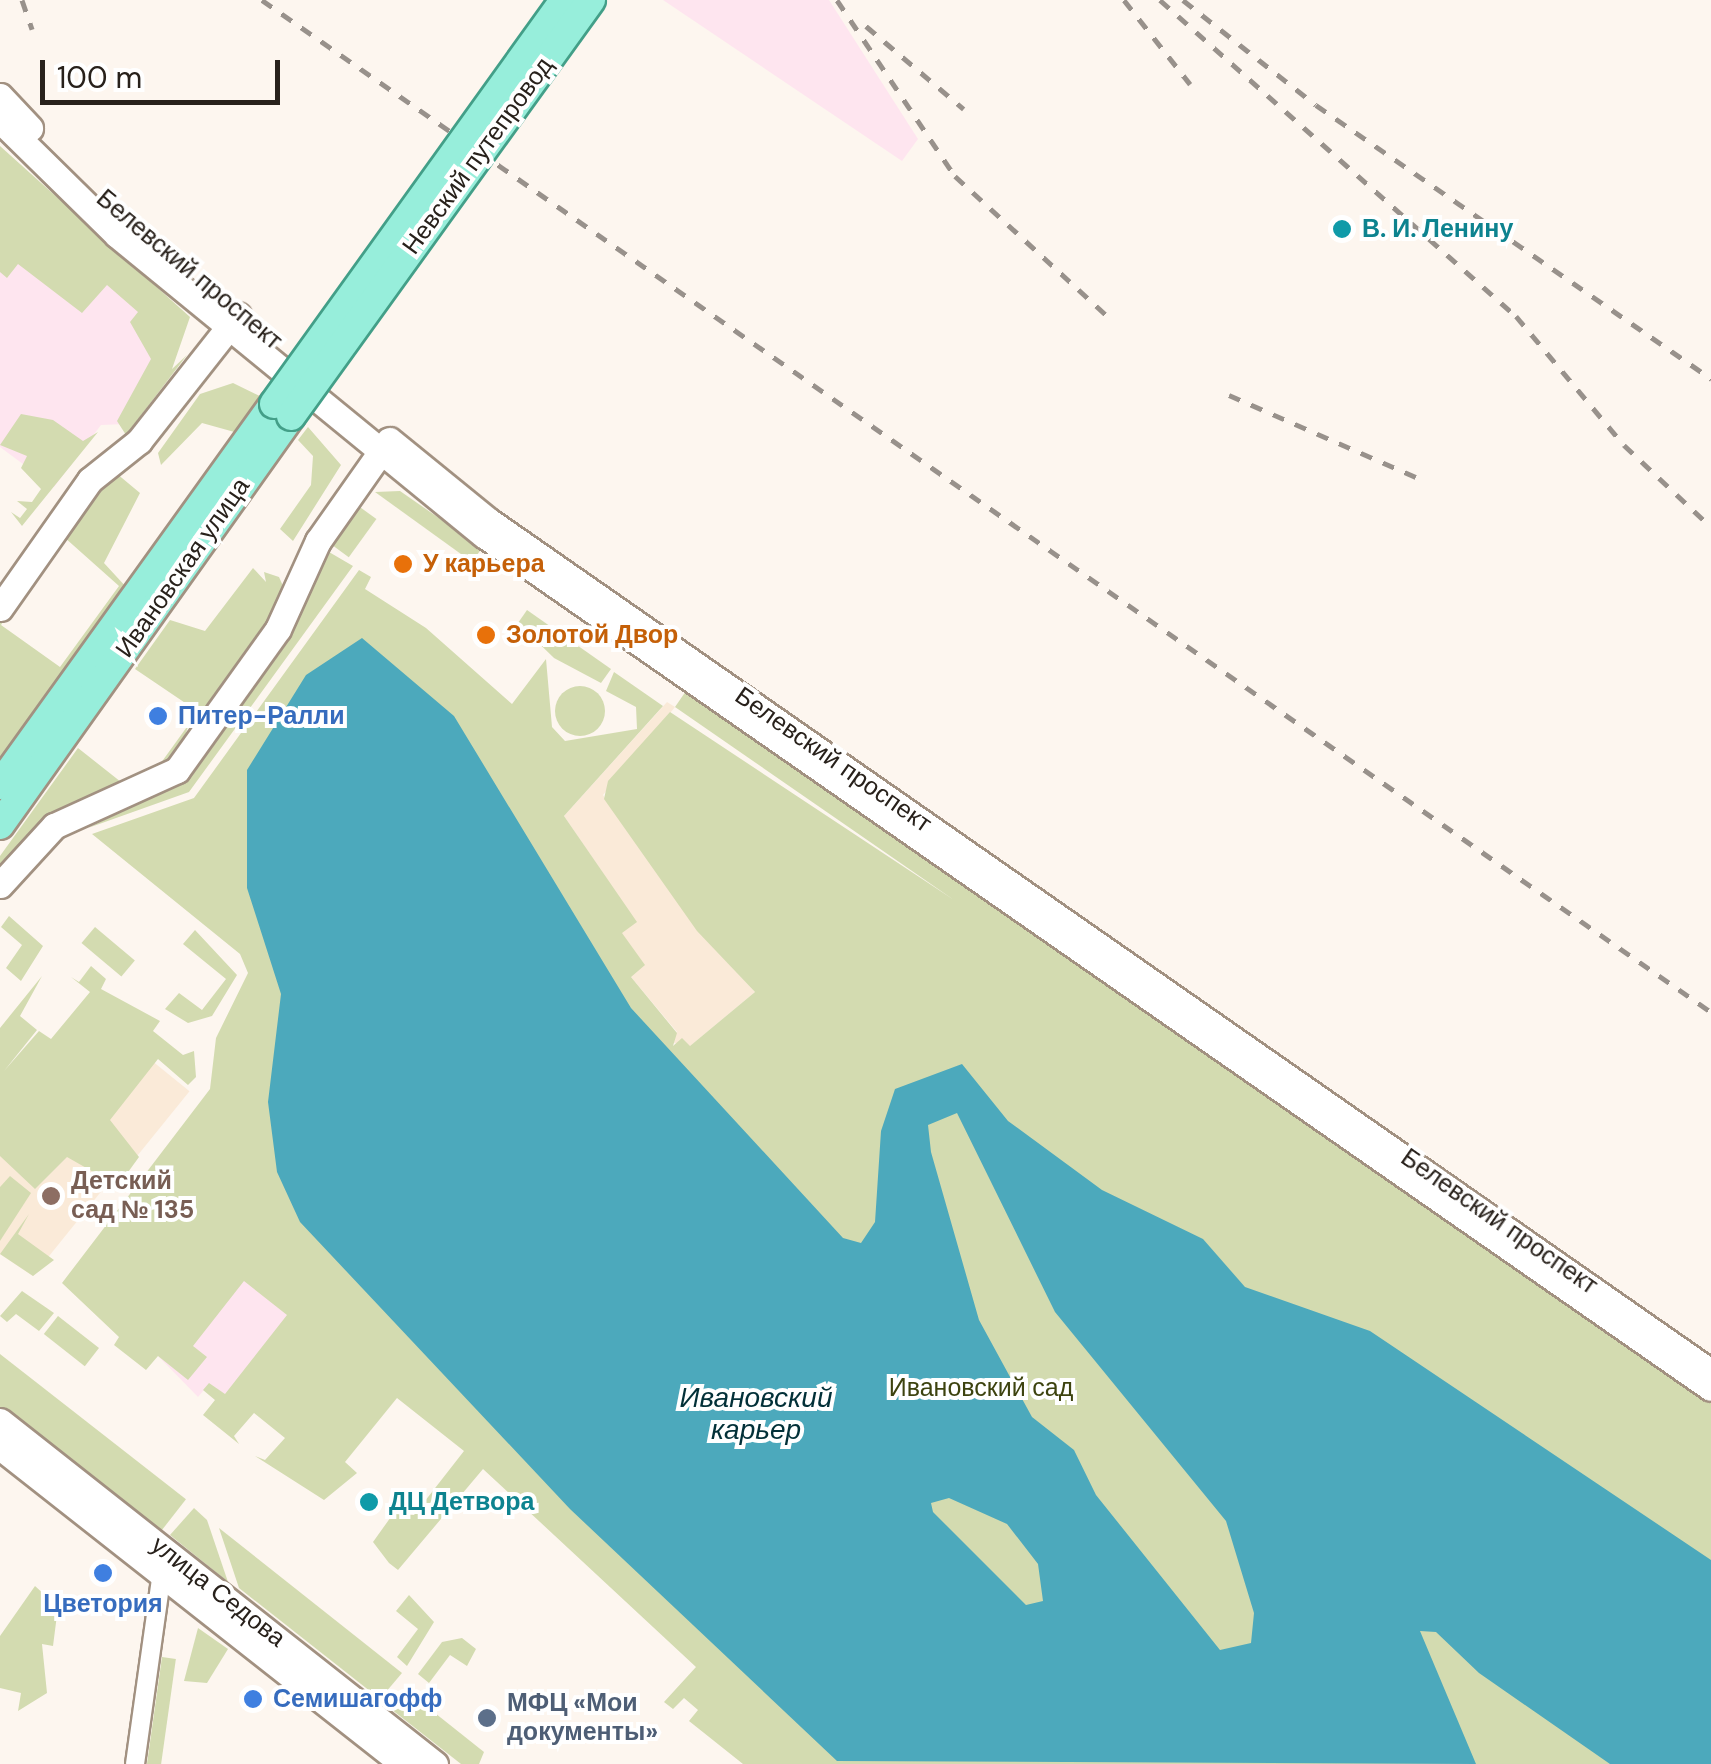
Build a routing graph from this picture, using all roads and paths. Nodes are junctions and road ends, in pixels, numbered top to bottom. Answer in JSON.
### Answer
{"nodes":[{"id":1,"x":564,"y":0,"type":"edge"},
{"id":2,"x":591,"y":0,"type":"edge"},
{"id":3,"x":0,"y":96,"type":"edge"},
{"id":4,"x":0,"y":120,"type":"edge"},
{"id":5,"x":358,"y":305,"type":"junction"},
{"id":6,"x":235,"y":319,"type":"junction"},
{"id":7,"x":282,"y":410,"type":"junction"},
{"id":8,"x":386,"y":443,"type":"junction"},
{"id":9,"x":0,"y":608,"type":"edge"},
{"id":10,"x":0,"y":785,"type":"edge"},
{"id":11,"x":0,"y":825,"type":"edge"},
{"id":12,"x":0,"y":885,"type":"edge"},
{"id":13,"x":1711,"y":1368,"type":"edge"},
{"id":14,"x":1711,"y":1388,"type":"edge"},
{"id":15,"x":0,"y":1421,"type":"edge"},
{"id":16,"x":0,"y":1446,"type":"edge"},
{"id":17,"x":163,"y":1562,"type":"junction"},
{"id":18,"x":135,"y":1764,"type":"edge"},
{"id":19,"x":403,"y":1764,"type":"edge"},
{"id":20,"x":436,"y":1764,"type":"edge"}],
"edges":[{"from":1,"to":5,"type":"main road","name":"Невский путепровод","bridge":true},
{"from":2,"to":5,"type":"main road","name":"Невский путепровод","bridge":true},
{"from":3,"to":6,"type":"street","name":"Белевский проспект"},
{"from":4,"to":6,"type":"street","name":"Белевский проспект"},
{"from":5,"to":7,"type":"main road","name":"Ивановская улица","bridge":true},
{"from":6,"to":8,"type":"street","name":"Белевский проспект"},
{"from":6,"to":9,"type":"street"},
{"from":7,"to":10,"type":"main road","name":"Ивановская улица"},
{"from":7,"to":11,"type":"main road","name":"Ивановская улица"},
{"from":8,"to":12,"type":"street"},
{"from":8,"to":13,"type":"street","name":"Белевский проспект"},
{"from":8,"to":14,"type":"street","name":"Белевский проспект"},
{"from":15,"to":17,"type":"street","name":"улица Седова"},
{"from":16,"to":17,"type":"street","name":"улица Седова"},
{"from":17,"to":18,"type":"street"},
{"from":17,"to":19,"type":"street","name":"улица Седова"},
{"from":17,"to":20,"type":"street","name":"улица Седова"}]}
